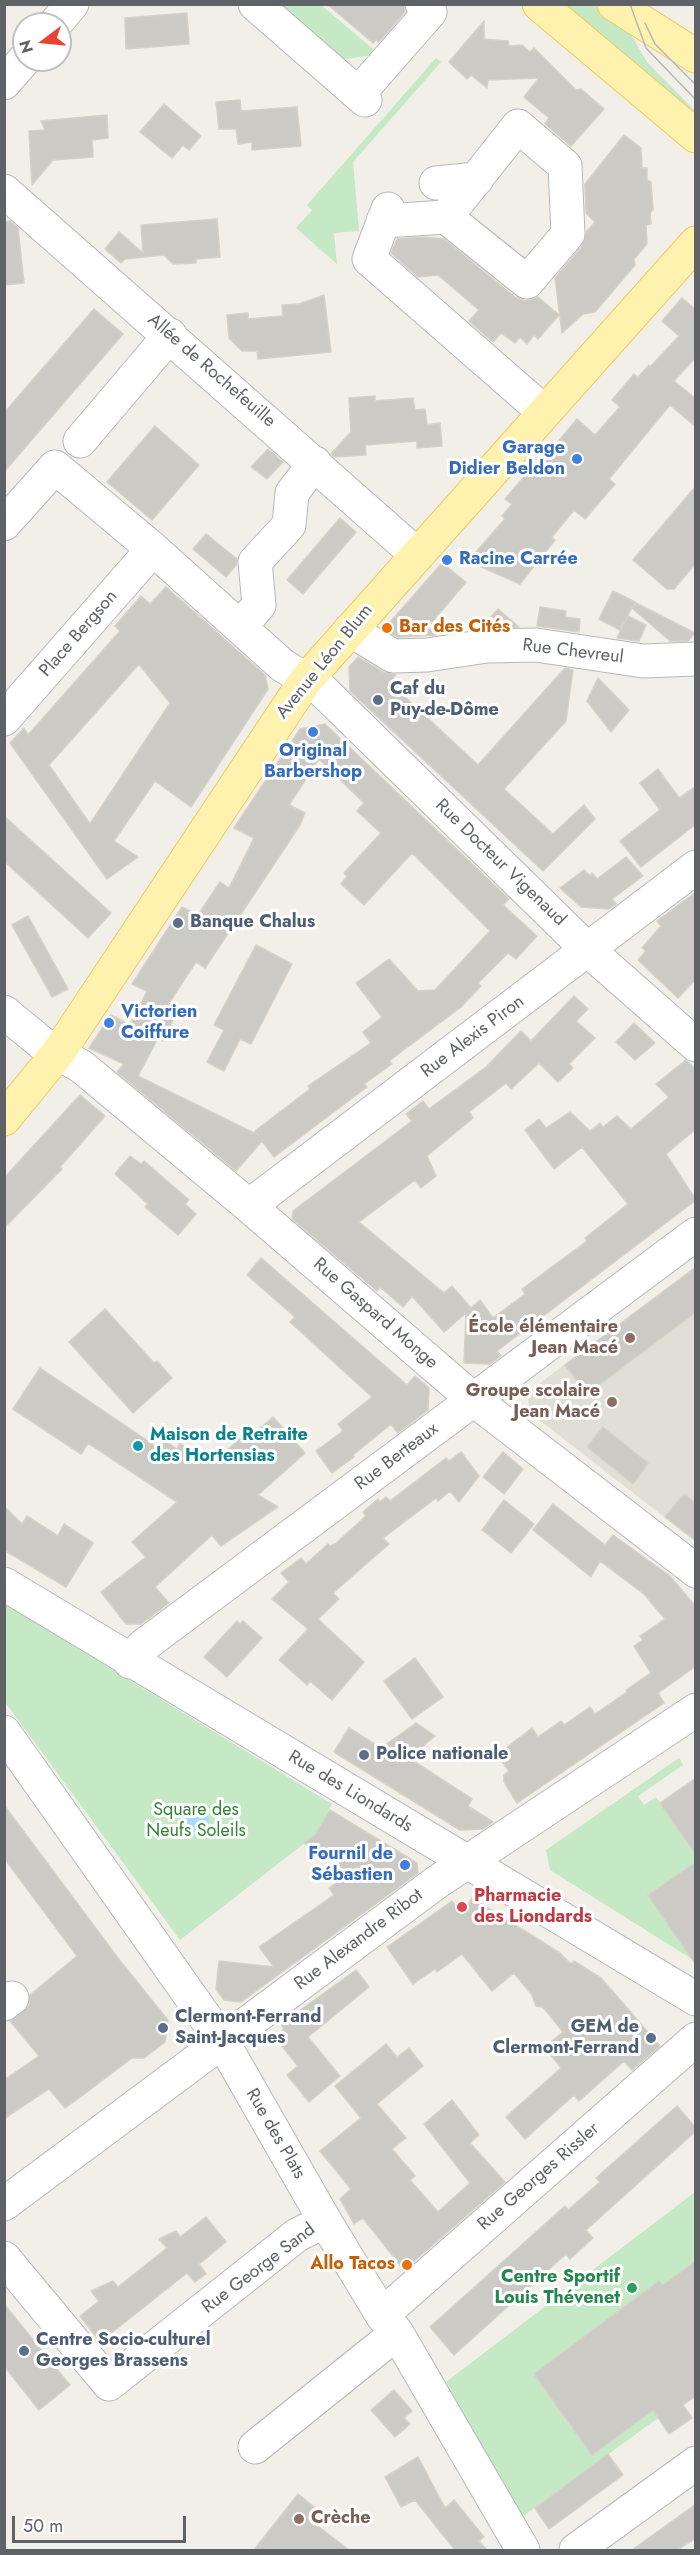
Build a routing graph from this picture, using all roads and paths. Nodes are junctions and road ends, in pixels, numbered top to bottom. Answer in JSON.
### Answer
{"nodes":[{"id":1,"x":255,"y":4,"type":"edge"},
{"id":2,"x":422,"y":4,"type":"edge"},
{"id":3,"x":539,"y":4,"type":"edge"},
{"id":4,"x":614,"y":4,"type":"edge"},
{"id":5,"x":643,"y":14,"type":"edge"},
{"id":6,"x":696,"y":56,"type":"edge"},
{"id":7,"x":696,"y":136,"type":"edge"},
{"id":8,"x":477,"y":178,"type":"junction"},
{"id":9,"x":436,"y":183,"type":"dead end"},
{"id":10,"x":4,"y":191,"type":"edge"},
{"id":11,"x":446,"y":217,"type":"junction"},
{"id":12,"x":696,"y":243,"type":"edge"},
{"id":13,"x":170,"y":335,"type":"junction"},
{"id":14,"x":543,"y":411,"type":"junction"},
{"id":15,"x":80,"y":441,"type":"dead end"},
{"id":16,"x":315,"y":464,"type":"junction"},
{"id":17,"x":4,"y":524,"type":"edge"},
{"id":18,"x":153,"y":549,"type":"junction"},
{"id":19,"x":416,"y":554,"type":"junction"},
{"id":20,"x":240,"y":627,"type":"junction"},
{"id":21,"x":350,"y":630,"type":"junction"},
{"id":22,"x":696,"y":659,"type":"edge"},
{"id":23,"x":306,"y":680,"type":"junction"},
{"id":24,"x":4,"y":719,"type":"edge"},
{"id":25,"x":696,"y":867,"type":"edge"},
{"id":26,"x":588,"y":950,"type":"junction"},
{"id":27,"x":4,"y":1012,"type":"edge"},
{"id":28,"x":696,"y":1045,"type":"edge"},
{"id":29,"x":58,"y":1053,"type":"junction"},
{"id":30,"x":4,"y":1119,"type":"edge"},
{"id":31,"x":249,"y":1206,"type":"junction"},
{"id":32,"x":696,"y":1234,"type":"edge"},
{"id":33,"x":474,"y":1400,"type":"junction"},
{"id":34,"x":696,"y":1571,"type":"edge"},
{"id":35,"x":4,"y":1584,"type":"edge"},
{"id":36,"x":130,"y":1662,"type":"junction"},
{"id":37,"x":696,"y":1710,"type":"edge"},
{"id":38,"x":4,"y":1732,"type":"edge"},
{"id":39,"x":469,"y":1862,"type":"junction"},
{"id":40,"x":696,"y":2000,"type":"edge"},
{"id":41,"x":696,"y":2039,"type":"edge"},
{"id":42,"x":222,"y":2041,"type":"junction"},
{"id":43,"x":4,"y":2204,"type":"edge"},
{"id":44,"x":325,"y":2221,"type":"junction"},
{"id":45,"x":4,"y":2258,"type":"edge"},
{"id":46,"x":389,"y":2324,"type":"junction"},
{"id":47,"x":255,"y":2447,"type":"dead end"},
{"id":48,"x":696,"y":2463,"type":"edge"},
{"id":49,"x":523,"y":2550,"type":"edge"},
{"id":50,"x":576,"y":2550,"type":"edge"}],
"edges":[{"from":1,"to":2,"type":"street"},
{"from":3,"to":7,"type":"main road"},
{"from":4,"to":5,"type":"main road"},
{"from":5,"to":6,"type":"main road"},
{"from":8,"to":9,"type":"street"},
{"from":8,"to":11,"type":"street"},
{"from":8,"to":11,"type":"street"},
{"from":10,"to":13,"type":"street","name":"Allée de Rochefeuille"},
{"from":11,"to":14,"type":"street"},
{"from":12,"to":14,"type":"main road","name":"Avenue Léon Blum"},
{"from":13,"to":15,"type":"street"},
{"from":13,"to":16,"type":"street","name":"Allée de Rochefeuille"},
{"from":14,"to":19,"type":"main road","name":"Avenue Léon Blum"},
{"from":16,"to":19,"type":"street","name":"Allée de Rochefeuille"},
{"from":16,"to":20,"type":"street"},
{"from":17,"to":18,"type":"street"},
{"from":18,"to":20,"type":"street"},
{"from":18,"to":24,"type":"street","name":"Place Bergson"},
{"from":19,"to":21,"type":"main road","name":"Avenue Léon Blum"},
{"from":20,"to":23,"type":"street"},
{"from":21,"to":22,"type":"street","name":"Rue Chevreul"},
{"from":21,"to":23,"type":"main road","name":"Avenue Léon Blum"},
{"from":23,"to":26,"type":"street","name":"Rue Docteur Vigenaud"},
{"from":23,"to":29,"type":"main road","name":"Avenue Léon Blum"},
{"from":25,"to":26,"type":"street","name":"Rue Alexis Piron"},
{"from":26,"to":28,"type":"street","name":"Rue Docteur Vigenaud"},
{"from":26,"to":31,"type":"street","name":"Rue Alexis Piron"},
{"from":27,"to":29,"type":"street","name":"Rue Gaspard Monge"},
{"from":29,"to":30,"type":"main road","name":"Avenue Léon Blum"},
{"from":29,"to":31,"type":"street","name":"Rue Gaspard Monge"},
{"from":31,"to":33,"type":"street","name":"Rue Gaspard Monge"},
{"from":32,"to":33,"type":"street","name":"Rue Berteaux"},
{"from":33,"to":34,"type":"street","name":"Rue Gaspard Monge"},
{"from":33,"to":36,"type":"street","name":"Rue Berteaux"},
{"from":35,"to":36,"type":"street","name":"Rue des Liondards"},
{"from":36,"to":39,"type":"street","name":"Rue des Liondards"},
{"from":37,"to":39,"type":"street","name":"Rue Alexandre Ribot"},
{"from":38,"to":42,"type":"street","name":"Rue des Plats"},
{"from":39,"to":40,"type":"street","name":"Rue des Liondards"},
{"from":39,"to":42,"type":"street","name":"Rue Alexandre Ribot"},
{"from":41,"to":46,"type":"street","name":"Rue Georges Rissler"},
{"from":42,"to":43,"type":"street","name":"Rue Alexandre Ribot"},
{"from":42,"to":44,"type":"street","name":"Rue des Plats"},
{"from":44,"to":45,"type":"street","name":"Rue George Sand"},
{"from":44,"to":46,"type":"street","name":"Rue des Plats"},
{"from":46,"to":47,"type":"street","name":"Rue Georges Rissler"},
{"from":46,"to":49,"type":"street","name":"Rue des Plats"},
{"from":48,"to":50,"type":"street"}]}
